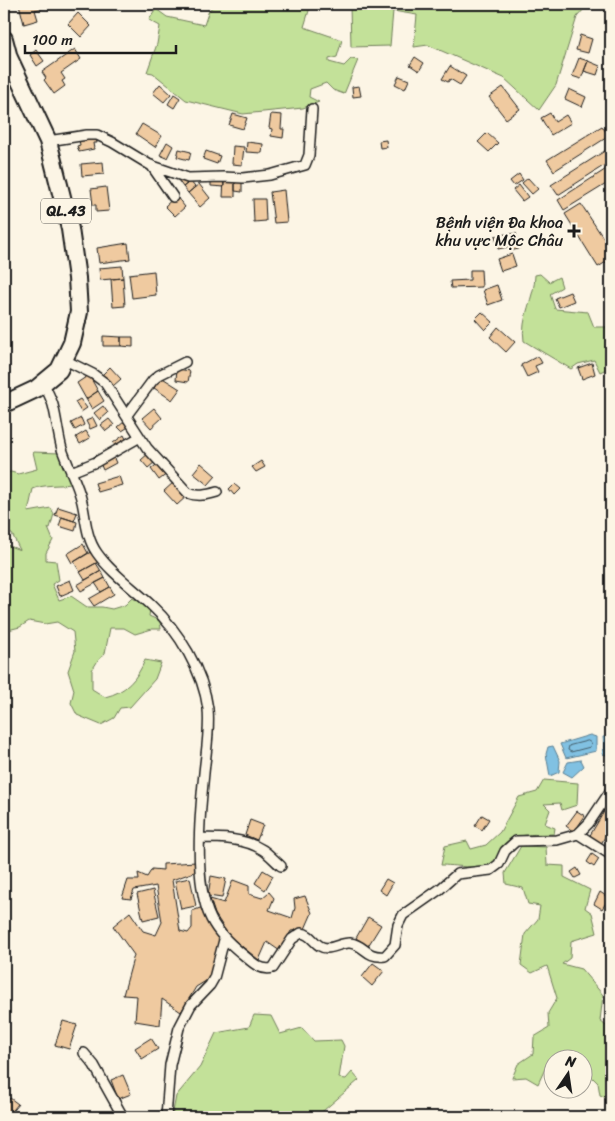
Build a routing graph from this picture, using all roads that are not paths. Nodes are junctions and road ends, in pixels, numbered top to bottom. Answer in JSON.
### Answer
{"nodes":[{"id":1,"x":4,"y":39,"type":"edge"},
{"id":2,"x":312,"y":109,"type":"dead end"},
{"id":3,"x":48,"y":142,"type":"junction"},
{"id":4,"x":150,"y":165,"type":"junction"},
{"id":5,"x":172,"y":197,"type":"dead end"},
{"id":6,"x":65,"y":360,"type":"junction"},
{"id":7,"x":184,"y":362,"type":"dead end"},
{"id":8,"x":44,"y":384,"type":"junction"},
{"id":9,"x":4,"y":404,"type":"edge"},
{"id":10,"x":127,"y":415,"type":"junction"},
{"id":11,"x":140,"y":436,"type":"junction"},
{"id":12,"x":71,"y":472,"type":"junction"},
{"id":13,"x":217,"y":492,"type":"dead end"},
{"id":14,"x":611,"y":790,"type":"edge"},
{"id":15,"x":578,"y":834,"type":"junction"},
{"id":16,"x":200,"y":838,"type":"junction"},
{"id":17,"x":611,"y":856,"type":"edge"},
{"id":18,"x":280,"y":866,"type":"dead end"},
{"id":19,"x":224,"y":940,"type":"junction"},
{"id":20,"x":84,"y":1053,"type":"dead end"},
{"id":21,"x":123,"y":1117,"type":"edge"},
{"id":22,"x":166,"y":1117,"type":"edge"}],
"edges":[{"from":1,"to":3,"type":"highway","number":"QL.43"},
{"from":2,"to":4,"type":"street"},
{"from":3,"to":4,"type":"street"},
{"from":3,"to":6,"type":"highway","number":"QL.43"},
{"from":4,"to":5,"type":"street"},
{"from":6,"to":8,"type":"highway","number":"QL.43"},
{"from":6,"to":10,"type":"street"},
{"from":7,"to":10,"type":"street"},
{"from":8,"to":9,"type":"highway","number":"QL.43"},
{"from":8,"to":12,"type":"street"},
{"from":10,"to":11,"type":"street"},
{"from":11,"to":12,"type":"street"},
{"from":11,"to":13,"type":"street"},
{"from":12,"to":16,"type":"street"},
{"from":14,"to":15,"type":"street"},
{"from":15,"to":17,"type":"street"},
{"from":15,"to":19,"type":"street"},
{"from":16,"to":18,"type":"street"},
{"from":16,"to":19,"type":"street"},
{"from":19,"to":22,"type":"street"},
{"from":20,"to":21,"type":"street"}]}
